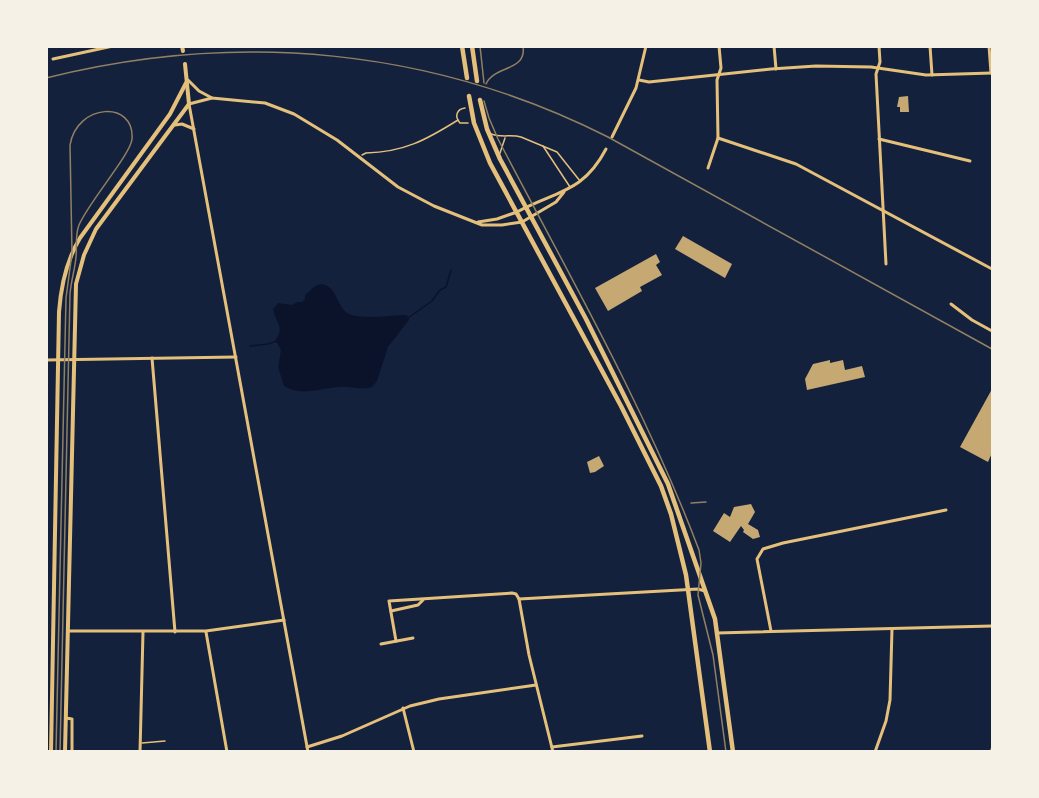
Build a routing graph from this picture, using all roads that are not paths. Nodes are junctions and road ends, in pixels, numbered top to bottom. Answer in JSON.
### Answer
{"nodes":[{"id":1,"x":113,"y":46,"type":"edge"},
{"id":2,"x":462,"y":46,"type":"edge"},
{"id":3,"x":472,"y":46,"type":"edge"},
{"id":4,"x":646,"y":46,"type":"edge"},
{"id":5,"x":719,"y":46,"type":"edge"},
{"id":6,"x":774,"y":46,"type":"edge"},
{"id":7,"x":879,"y":46,"type":"edge"},
{"id":8,"x":930,"y":46,"type":"edge"},
{"id":9,"x":989,"y":46,"type":"edge"},
{"id":10,"x":53,"y":59,"type":"dead end"},
{"id":11,"x":185,"y":64,"type":"dead end"},
{"id":12,"x":776,"y":69,"type":"junction"},
{"id":13,"x":878,"y":69,"type":"junction"},
{"id":14,"x":992,"y":74,"type":"edge"},
{"id":15,"x":719,"y":75,"type":"junction"},
{"id":16,"x":932,"y":75,"type":"junction"},
{"id":17,"x":467,"y":78,"type":"dead end"},
{"id":18,"x":188,"y":80,"type":"junction"},
{"id":19,"x":639,"y":80,"type":"junction"},
{"id":20,"x":477,"y":81,"type":"dead end"},
{"id":21,"x":469,"y":96,"type":"dead end"},
{"id":22,"x":212,"y":98,"type":"junction"},
{"id":23,"x":480,"y":100,"type":"dead end"},
{"id":24,"x":189,"y":104,"type":"junction"},
{"id":25,"x":173,"y":125,"type":"junction"},
{"id":26,"x":194,"y":130,"type":"junction"},
{"id":27,"x":488,"y":132,"type":"junction"},
{"id":28,"x":506,"y":137,"type":"junction"},
{"id":29,"x":612,"y":137,"type":"dead end"},
{"id":30,"x":718,"y":138,"type":"junction"},
{"id":31,"x":879,"y":139,"type":"junction"},
{"id":32,"x":543,"y":146,"type":"junction"},
{"id":33,"x":606,"y":149,"type":"dead end"},
{"id":34,"x":500,"y":159,"type":"junction"},
{"id":35,"x":970,"y":161,"type":"dead end"},
{"id":36,"x":708,"y":168,"type":"dead end"},
{"id":37,"x":580,"y":182,"type":"junction"},
{"id":38,"x":570,"y":188,"type":"junction"},
{"id":39,"x":564,"y":192,"type":"junction"},
{"id":40,"x":526,"y":207,"type":"junction"},
{"id":41,"x":883,"y":209,"type":"junction"},
{"id":42,"x":517,"y":212,"type":"junction"},
{"id":43,"x":532,"y":217,"type":"junction"},
{"id":44,"x":476,"y":222,"type":"junction"},
{"id":45,"x":522,"y":222,"type":"junction"},
{"id":46,"x":886,"y":264,"type":"dead end"},
{"id":47,"x":993,"y":269,"type":"edge"},
{"id":48,"x":951,"y":304,"type":"dead end"},
{"id":49,"x":993,"y":331,"type":"edge"},
{"id":50,"x":236,"y":357,"type":"junction"},
{"id":51,"x":152,"y":358,"type":"junction"},
{"id":52,"x":46,"y":360,"type":"edge"},
{"id":53,"x":73,"y":360,"type":"junction"},
{"id":54,"x":58,"y":361,"type":"junction"},
{"id":55,"x":946,"y":510,"type":"dead end"},
{"id":56,"x":688,"y":590,"type":"junction"},
{"id":57,"x":707,"y":592,"type":"junction"},
{"id":58,"x":519,"y":598,"type":"junction"},
{"id":59,"x":423,"y":599,"type":"junction"},
{"id":60,"x":391,"y":611,"type":"junction"},
{"id":61,"x":284,"y":620,"type":"junction"},
{"id":62,"x":993,"y":626,"type":"edge"},
{"id":63,"x":892,"y":629,"type":"junction"},
{"id":64,"x":68,"y":631,"type":"junction"},
{"id":65,"x":206,"y":631,"type":"junction"},
{"id":66,"x":771,"y":631,"type":"junction"},
{"id":67,"x":143,"y":632,"type":"junction"},
{"id":68,"x":175,"y":632,"type":"junction"},
{"id":69,"x":717,"y":633,"type":"junction"},
{"id":70,"x":413,"y":638,"type":"dead end"},
{"id":71,"x":396,"y":641,"type":"junction"},
{"id":72,"x":381,"y":644,"type":"dead end"},
{"id":73,"x":46,"y":658,"type":"edge"},
{"id":74,"x":52,"y":658,"type":"junction"},
{"id":75,"x":536,"y":685,"type":"junction"},
{"id":76,"x":403,"y":708,"type":"junction"},
{"id":77,"x":66,"y":718,"type":"junction"},
{"id":78,"x":642,"y":736,"type":"dead end"},
{"id":79,"x":165,"y":741,"type":"dead end"},
{"id":80,"x":140,"y":743,"type":"junction"},
{"id":81,"x":307,"y":749,"type":"edge"},
{"id":82,"x":553,"y":749,"type":"edge"},
{"id":83,"x":51,"y":752,"type":"edge"},
{"id":84,"x":65,"y":752,"type":"edge"},
{"id":85,"x":72,"y":752,"type":"edge"},
{"id":86,"x":141,"y":752,"type":"edge"},
{"id":87,"x":227,"y":752,"type":"edge"},
{"id":88,"x":414,"y":752,"type":"edge"},
{"id":89,"x":710,"y":752,"type":"edge"},
{"id":90,"x":733,"y":752,"type":"edge"},
{"id":91,"x":874,"y":752,"type":"edge"}],
"edges":[{"from":1,"to":10,"type":"street"},
{"from":2,"to":17,"type":"main road"},
{"from":3,"to":20,"type":"main road"},
{"from":4,"to":19,"type":"street"},
{"from":5,"to":15,"type":"street"},
{"from":6,"to":12,"type":"street"},
{"from":7,"to":13,"type":"street"},
{"from":8,"to":16,"type":"street"},
{"from":9,"to":14,"type":"street"},
{"from":11,"to":18,"type":"main road"},
{"from":12,"to":13,"type":"street"},
{"from":12,"to":15,"type":"street"},
{"from":13,"to":16,"type":"street"},
{"from":13,"to":31,"type":"street"},
{"from":14,"to":16,"type":"street"},
{"from":15,"to":19,"type":"street"},
{"from":15,"to":30,"type":"street"},
{"from":18,"to":22,"type":"street"},
{"from":18,"to":24,"type":"main road"},
{"from":18,"to":54,"type":"main road"},
{"from":19,"to":29,"type":"street"},
{"from":21,"to":42,"type":"main road"},
{"from":22,"to":24,"type":"street"},
{"from":22,"to":44,"type":"street"},
{"from":23,"to":27,"type":"main road"},
{"from":24,"to":25,"type":"main road"},
{"from":24,"to":26,"type":"street"},
{"from":25,"to":26,"type":"street"},
{"from":25,"to":53,"type":"main road"},
{"from":26,"to":50,"type":"street"},
{"from":27,"to":28,"type":"lane"},
{"from":27,"to":34,"type":"main road"},
{"from":28,"to":32,"type":"lane"},
{"from":28,"to":34,"type":"lane"},
{"from":30,"to":36,"type":"street"},
{"from":30,"to":41,"type":"street"},
{"from":31,"to":35,"type":"street"},
{"from":31,"to":41,"type":"street"},
{"from":32,"to":37,"type":"lane"},
{"from":32,"to":38,"type":"lane"},
{"from":33,"to":37,"type":"street"},
{"from":34,"to":40,"type":"main road"},
{"from":37,"to":38,"type":"street"},
{"from":38,"to":39,"type":"street"},
{"from":39,"to":40,"type":"street"},
{"from":39,"to":43,"type":"street"},
{"from":40,"to":42,"type":"street"},
{"from":40,"to":43,"type":"main road"},
{"from":41,"to":46,"type":"street"},
{"from":41,"to":47,"type":"street"},
{"from":42,"to":44,"type":"street"},
{"from":42,"to":45,"type":"main road"},
{"from":43,"to":45,"type":"street"},
{"from":43,"to":57,"type":"main road"},
{"from":44,"to":45,"type":"street"},
{"from":45,"to":56,"type":"main road"},
{"from":48,"to":49,"type":"street"},
{"from":50,"to":51,"type":"street"},
{"from":50,"to":61,"type":"street"},
{"from":51,"to":53,"type":"street"},
{"from":51,"to":68,"type":"street"},
{"from":52,"to":54,"type":"street"},
{"from":53,"to":54,"type":"street"},
{"from":53,"to":64,"type":"main road"},
{"from":54,"to":74,"type":"main road"},
{"from":55,"to":66,"type":"street"},
{"from":56,"to":57,"type":"street"},
{"from":56,"to":58,"type":"street"},
{"from":56,"to":89,"type":"main road"},
{"from":57,"to":69,"type":"main road"},
{"from":58,"to":59,"type":"street"},
{"from":58,"to":75,"type":"street"},
{"from":59,"to":60,"type":"street"},
{"from":59,"to":60,"type":"street"},
{"from":60,"to":71,"type":"street"},
{"from":61,"to":65,"type":"street"},
{"from":61,"to":81,"type":"street"},
{"from":62,"to":63,"type":"street"},
{"from":63,"to":66,"type":"street"},
{"from":63,"to":91,"type":"street"},
{"from":64,"to":67,"type":"street"},
{"from":64,"to":77,"type":"main road"},
{"from":65,"to":68,"type":"street"},
{"from":65,"to":87,"type":"street"},
{"from":66,"to":69,"type":"street"},
{"from":67,"to":68,"type":"street"},
{"from":67,"to":80,"type":"street"},
{"from":69,"to":90,"type":"main road"},
{"from":70,"to":71,"type":"street"},
{"from":71,"to":72,"type":"street"},
{"from":73,"to":74,"type":"street"},
{"from":74,"to":83,"type":"main road"},
{"from":75,"to":76,"type":"street"},
{"from":75,"to":82,"type":"street"},
{"from":76,"to":81,"type":"street"},
{"from":76,"to":88,"type":"street"},
{"from":77,"to":84,"type":"main road"},
{"from":77,"to":85,"type":"street"},
{"from":78,"to":82,"type":"street"},
{"from":79,"to":80,"type":"lane"},
{"from":80,"to":86,"type":"street"}]}
